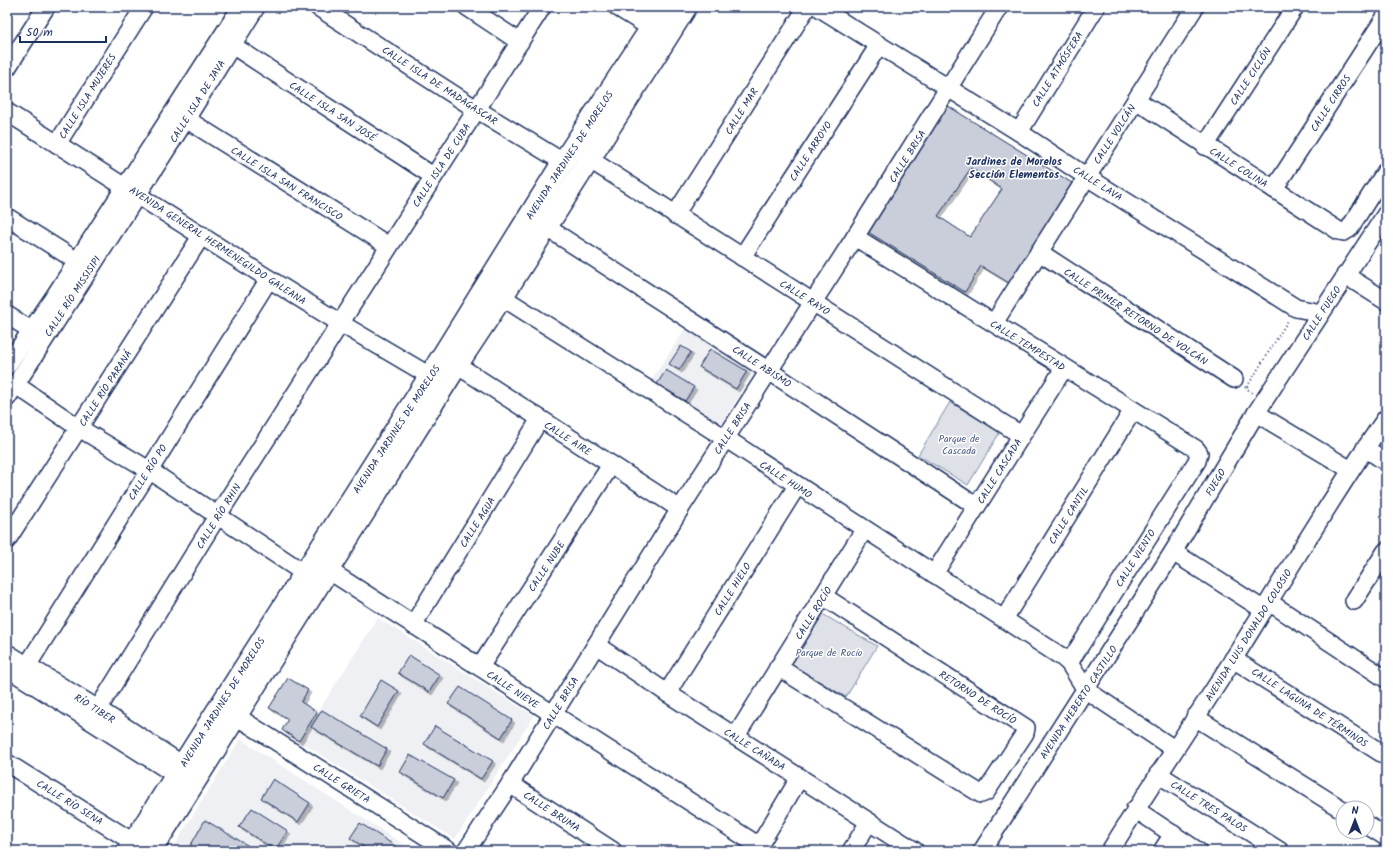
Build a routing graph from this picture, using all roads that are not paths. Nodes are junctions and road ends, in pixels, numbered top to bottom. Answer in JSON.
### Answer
{"nodes":[{"id":1,"x":46,"y":7,"type":"edge"},
{"id":2,"x":144,"y":7,"type":"edge"},
{"id":3,"x":318,"y":7,"type":"edge"},
{"id":4,"x":467,"y":7,"type":"edge"},
{"id":5,"x":542,"y":7,"type":"edge"},
{"id":6,"x":617,"y":7,"type":"edge"},
{"id":7,"x":686,"y":7,"type":"edge"},
{"id":8,"x":807,"y":7,"type":"edge"},
{"id":9,"x":818,"y":7,"type":"edge"},
{"id":10,"x":1096,"y":7,"type":"edge"},
{"id":11,"x":1195,"y":7,"type":"edge"},
{"id":12,"x":1295,"y":7,"type":"edge"},
{"id":13,"x":247,"y":9,"type":"edge"},
{"id":14,"x":995,"y":9,"type":"edge"},
{"id":15,"x":654,"y":15,"type":"edge"},
{"id":16,"x":1386,"y":16,"type":"edge"},
{"id":17,"x":520,"y":42,"type":"junction"},
{"id":18,"x":232,"y":45,"type":"junction"},
{"id":19,"x":879,"y":46,"type":"junction"},
{"id":20,"x":7,"y":68,"type":"edge"},
{"id":21,"x":949,"y":89,"type":"junction"},
{"id":22,"x":1136,"y":100,"type":"junction"},
{"id":23,"x":476,"y":109,"type":"junction"},
{"id":24,"x":7,"y":112,"type":"edge"},
{"id":25,"x":186,"y":119,"type":"junction"},
{"id":26,"x":1019,"y":132,"type":"junction"},
{"id":27,"x":57,"y":144,"type":"junction"},
{"id":28,"x":1205,"y":146,"type":"junction"},
{"id":29,"x":589,"y":160,"type":"junction"},
{"id":30,"x":563,"y":162,"type":"junction"},
{"id":31,"x":1386,"y":171,"type":"edge"},
{"id":32,"x":433,"y":176,"type":"junction"},
{"id":33,"x":1087,"y":176,"type":"junction"},
{"id":34,"x":547,"y":188,"type":"junction"},
{"id":35,"x":1274,"y":189,"type":"junction"},
{"id":36,"x":131,"y":190,"type":"junction"},
{"id":37,"x":564,"y":199,"type":"junction"},
{"id":38,"x":1386,"y":214,"type":"edge"},
{"id":39,"x":675,"y":215,"type":"junction"},
{"id":40,"x":7,"y":217,"type":"edge"},
{"id":41,"x":546,"y":227,"type":"junction"},
{"id":42,"x":202,"y":236,"type":"junction"},
{"id":43,"x":855,"y":237,"type":"junction"},
{"id":44,"x":389,"y":246,"type":"junction"},
{"id":45,"x":1039,"y":252,"type":"junction"},
{"id":46,"x":742,"y":258,"type":"junction"},
{"id":47,"x":77,"y":261,"type":"junction"},
{"id":48,"x":1345,"y":275,"type":"junction"},
{"id":49,"x":269,"y":279,"type":"junction"},
{"id":50,"x":502,"y":297,"type":"junction"},
{"id":51,"x":60,"y":301,"type":"junction"},
{"id":52,"x":1386,"y":301,"type":"edge"},
{"id":53,"x":813,"y":303,"type":"junction"},
{"id":54,"x":1321,"y":313,"type":"junction"},
{"id":55,"x":7,"y":315,"type":"edge"},
{"id":56,"x":340,"y":323,"type":"junction"},
{"id":57,"x":994,"y":324,"type":"junction"},
{"id":58,"x":473,"y":325,"type":"junction"},
{"id":59,"x":31,"y":330,"type":"junction"},
{"id":60,"x":457,"y":365,"type":"junction"},
{"id":61,"x":7,"y":366,"type":"edge"},
{"id":62,"x":1064,"y":368,"type":"junction"},
{"id":63,"x":769,"y":370,"type":"junction"},
{"id":64,"x":430,"y":376,"type":"junction"},
{"id":65,"x":1240,"y":383,"type":"road end"},
{"id":66,"x":11,"y":391,"type":"edge"},
{"id":67,"x":1260,"y":407,"type":"junction"},
{"id":68,"x":1133,"y":410,"type":"junction"},
{"id":69,"x":1386,"y":418,"type":"edge"},
{"id":70,"x":540,"y":419,"type":"junction"},
{"id":71,"x":79,"y":428,"type":"junction"},
{"id":72,"x":1021,"y":435,"type":"junction"},
{"id":73,"x":725,"y":438,"type":"junction"},
{"id":74,"x":1365,"y":448,"type":"junction"},
{"id":75,"x":1199,"y":453,"type":"joint"},
{"id":76,"x":1386,"y":462,"type":"edge"},
{"id":77,"x":611,"y":465,"type":"junction"},
{"id":78,"x":149,"y":470,"type":"junction"},
{"id":79,"x":1351,"y":470,"type":"junction"},
{"id":80,"x":797,"y":486,"type":"junction"},
{"id":81,"x":976,"y":506,"type":"junction"},
{"id":82,"x":680,"y":509,"type":"junction"},
{"id":83,"x":218,"y":515,"type":"junction"},
{"id":84,"x":864,"y":530,"type":"junction"},
{"id":85,"x":7,"y":540,"type":"edge"},
{"id":86,"x":1386,"y":551,"type":"edge"},
{"id":87,"x":1173,"y":552,"type":"junction"},
{"id":88,"x":328,"y":570,"type":"junction"},
{"id":89,"x":304,"y":573,"type":"junction"},
{"id":90,"x":934,"y":574,"type":"junction"},
{"id":91,"x":823,"y":596,"type":"junction"},
{"id":92,"x":1354,"y":600,"type":"dead end"},
{"id":93,"x":1266,"y":606,"type":"junction"},
{"id":94,"x":1004,"y":619,"type":"junction"},
{"id":95,"x":413,"y":625,"type":"junction"},
{"id":96,"x":271,"y":643,"type":"junction"},
{"id":97,"x":596,"y":645,"type":"junction"},
{"id":98,"x":7,"y":653,"type":"edge"},
{"id":99,"x":1233,"y":659,"type":"junction"},
{"id":100,"x":1069,"y":662,"type":"junction"},
{"id":101,"x":27,"y":666,"type":"junction"},
{"id":102,"x":480,"y":667,"type":"junction"},
{"id":103,"x":778,"y":667,"type":"junction"},
{"id":104,"x":7,"y":668,"type":"edge"},
{"id":105,"x":1386,"y":679,"type":"edge"},
{"id":106,"x":1086,"y":690,"type":"junction"},
{"id":107,"x":667,"y":693,"type":"junction"},
{"id":108,"x":62,"y":695,"type":"junction"},
{"id":109,"x":98,"y":709,"type":"junction"},
{"id":110,"x":553,"y":715,"type":"junction"},
{"id":111,"x":236,"y":716,"type":"junction"},
{"id":112,"x":1195,"y":718,"type":"junction"},
{"id":113,"x":736,"y":736,"type":"junction"},
{"id":114,"x":1174,"y":749,"type":"junction"},
{"id":115,"x":1386,"y":756,"type":"edge"},
{"id":116,"x":7,"y":763,"type":"edge"},
{"id":117,"x":179,"y":770,"type":"junction"},
{"id":118,"x":1158,"y":774,"type":"junction"},
{"id":119,"x":800,"y":777,"type":"junction"},
{"id":120,"x":510,"y":784,"type":"junction"},
{"id":121,"x":1335,"y":805,"type":"edge"},
{"id":122,"x":1135,"y":810,"type":"junction"},
{"id":123,"x":869,"y":822,"type":"junction"},
{"id":124,"x":1375,"y":830,"type":"edge"},
{"id":125,"x":1173,"y":834,"type":"junction"},
{"id":126,"x":1386,"y":837,"type":"edge"},
{"id":127,"x":144,"y":849,"type":"edge"},
{"id":128,"x":757,"y":849,"type":"edge"},
{"id":129,"x":449,"y":851,"type":"edge"},
{"id":130,"x":466,"y":851,"type":"edge"},
{"id":131,"x":613,"y":851,"type":"edge"},
{"id":132,"x":851,"y":851,"type":"edge"},
{"id":133,"x":915,"y":851,"type":"edge"},
{"id":134,"x":982,"y":851,"type":"edge"},
{"id":135,"x":1110,"y":851,"type":"edge"},
{"id":136,"x":1162,"y":851,"type":"edge"},
{"id":137,"x":1198,"y":851,"type":"edge"},
{"id":138,"x":1280,"y":851,"type":"edge"}],
"edges":[{"from":1,"to":20,"type":"street"},
{"from":2,"to":27,"type":"street","name":"CALLE ISLA MUJERES"},
{"from":3,"to":23,"type":"street","name":"CALLE ISLA DE MADAGASCAR"},
{"from":4,"to":17,"type":"street"},
{"from":5,"to":17,"type":"street","name":"CALLE ISLA DE CUBA"},
{"from":6,"to":15,"type":"street"},
{"from":7,"to":29,"type":"main road","name":"AVENIDA JARDINES DE MORELOS"},
{"from":8,"to":39,"type":"street","name":"CALLE MAR"},
{"from":9,"to":19,"type":"street","name":"CALLE LAVA"},
{"from":10,"to":26,"type":"street","name":"CALLE ATMÓSFERA"},
{"from":11,"to":22,"type":"street","name":"CALLE VOLCÁN"},
{"from":12,"to":28,"type":"street","name":"CALLE CICLÓN"},
{"from":13,"to":18,"type":"street","name":"CALLE ISLA DE JAVA"},
{"from":13,"to":36,"type":"street","name":"CALLE ISLA DE JAVA"},
{"from":14,"to":21,"type":"street","name":"CALLE BRISA"},
{"from":15,"to":30,"type":"main road","name":"AVENIDA JARDINES DE MORELOS"},
{"from":16,"to":35,"type":"street","name":"CALLE CIRROS"},
{"from":17,"to":23,"type":"street","name":"CALLE ISLA DE CUBA"},
{"from":18,"to":25,"type":"street","name":"CALLE ISLA DE JAVA"},
{"from":18,"to":32,"type":"street","name":"CALLE ISLA SAN JOSÉ"},
{"from":19,"to":21,"type":"street","name":"CALLE LAVA"},
{"from":19,"to":46,"type":"street","name":"CALLE ARROYO"},
{"from":21,"to":26,"type":"street","name":"CALLE LAVA"},
{"from":21,"to":43,"type":"street","name":"CALLE BRISA"},
{"from":22,"to":28,"type":"street","name":"CALLE COLINA"},
{"from":22,"to":33,"type":"street","name":"CALLE VOLCÁN"},
{"from":23,"to":30,"type":"street","name":"CALLE ISLA DE MADAGASCAR"},
{"from":23,"to":32,"type":"street","name":"CALLE ISLA DE CUBA"},
{"from":24,"to":27,"type":"street","name":"AVENIDA GENERAL HERMENEGILDO GALEANA"},
{"from":25,"to":36,"type":"street","name":"CALLE ISLA DE JAVA"},
{"from":25,"to":44,"type":"street","name":"CALLE ISLA SAN FRANCISCO"},
{"from":26,"to":33,"type":"street","name":"CALLE LAVA"},
{"from":27,"to":36,"type":"street","name":"AVENIDA GENERAL HERMENEGILDO GALEANA"},
{"from":28,"to":35,"type":"street","name":"CALLE COLINA"},
{"from":29,"to":37,"type":"main road","name":"AVENIDA JARDINES DE MORELOS"},
{"from":29,"to":39,"type":"street","name":"CALLE RAYO"},
{"from":30,"to":34,"type":"main road","name":"AVENIDA JARDINES DE MORELOS"},
{"from":31,"to":35,"type":"street","name":"CALLE COLINA"},
{"from":32,"to":44,"type":"street","name":"CALLE ISLA DE CUBA"},
{"from":33,"to":45,"type":"street","name":"CALLE VOLCÁN"},
{"from":33,"to":54,"type":"street","name":"CALLE LAVA"},
{"from":34,"to":37,"type":"main road"},
{"from":34,"to":58,"type":"main road","name":"AVENIDA JARDINES DE MORELOS"},
{"from":36,"to":42,"type":"street","name":"AVENIDA GENERAL HERMENEGILDO GALEANA"},
{"from":36,"to":47,"type":"street","name":"CALLE RÍO MISSISIPI"},
{"from":36,"to":51,"type":"street","name":"CALLE RÍO MISSISIPI"},
{"from":37,"to":41,"type":"main road","name":"AVENIDA JARDINES DE MORELOS"},
{"from":38,"to":48,"type":"street","name":"CALLE FUEGO"},
{"from":39,"to":46,"type":"street","name":"CALLE RAYO"},
{"from":40,"to":47,"type":"street"},
{"from":41,"to":50,"type":"main road","name":"AVENIDA JARDINES DE MORELOS"},
{"from":41,"to":63,"type":"street","name":"CALLE ABISMO"},
{"from":42,"to":49,"type":"street","name":"AVENIDA GENERAL HERMENEGILDO GALEANA"},
{"from":42,"to":71,"type":"street","name":"CALLE RÍO PARANÁ"},
{"from":43,"to":53,"type":"street","name":"CALLE BRISA"},
{"from":43,"to":57,"type":"street","name":"CALLE TEMPESTAD"},
{"from":44,"to":56,"type":"street","name":"CALLE ISLA DE CUBA"},
{"from":45,"to":57,"type":"street","name":"CALLE VOLCÁN"},
{"from":45,"to":65,"type":"street","name":"CALLE PRIMER RETORNO DE VOLCÁN"},
{"from":46,"to":53,"type":"street","name":"CALLE RAYO"},
{"from":47,"to":51,"type":"street","name":"CALLE RÍO MISSISIPI"},
{"from":48,"to":52,"type":"street"},
{"from":48,"to":54,"type":"street","name":"CALLE FUEGO"},
{"from":49,"to":56,"type":"street","name":"AVENIDA GENERAL HERMENEGILDO GALEANA"},
{"from":49,"to":78,"type":"street","name":"CALLE RÍO PO"},
{"from":50,"to":58,"type":"main road","name":"AVENIDA JARDINES DE MORELOS"},
{"from":50,"to":73,"type":"street","name":"CALLE HUMO"},
{"from":51,"to":59,"type":"street","name":"CALLE RÍO MISSISIPI"},
{"from":51,"to":66,"type":"street","name":"CALLE RÍO MISSISIPI"},
{"from":53,"to":63,"type":"street","name":"CALLE BRISA"},
{"from":53,"to":72,"type":"street","name":"CALLE RAYO"},
{"from":54,"to":67,"type":"street","name":"CALLE FUEGO"},
{"from":55,"to":59,"type":"street"},
{"from":56,"to":64,"type":"street","name":"AVENIDA GENERAL HERMENEGILDO GALEANA"},
{"from":56,"to":83,"type":"street","name":"CALLE RÍO RHIN"},
{"from":57,"to":62,"type":"street","name":"CALLE TEMPESTAD"},
{"from":58,"to":60,"type":"main road","name":"AVENIDA JARDINES DE MORELOS"},
{"from":58,"to":64,"type":"main road","name":"AVENIDA JARDINES DE MORELOS"},
{"from":59,"to":61,"type":"street","name":"CALLE RÍO MISSISIPI"},
{"from":60,"to":70,"type":"street","name":"CALLE AIRE"},
{"from":60,"to":88,"type":"main road","name":"AVENIDA JARDINES DE MORELOS"},
{"from":62,"to":68,"type":"street","name":"CALLE TEMPESTAD"},
{"from":62,"to":72,"type":"street","name":"CALLE CASCADA"},
{"from":63,"to":73,"type":"street","name":"CALLE BRISA"},
{"from":63,"to":81,"type":"street","name":"CALLE ABISMO"},
{"from":64,"to":89,"type":"main road","name":"AVENIDA JARDINES DE MORELOS"},
{"from":66,"to":71,"type":"street"},
{"from":67,"to":79,"type":"street"},
{"from":67,"to":87,"type":"street","name":"FUEGO"},
{"from":68,"to":75,"type":"street","name":"CALLE TEMPESTAD"},
{"from":68,"to":94,"type":"street","name":"CALLE CANTIL"},
{"from":69,"to":74,"type":"street","name":"AVENIDA LUIS DONALDO COLOSIO"},
{"from":70,"to":77,"type":"street","name":"CALLE AIRE"},
{"from":70,"to":95,"type":"street","name":"CALLE AGUA"},
{"from":71,"to":78,"type":"street"},
{"from":71,"to":85,"type":"street","name":"CALLE RÍO PARANÁ"},
{"from":72,"to":81,"type":"street","name":"CALLE CASCADA"},
{"from":73,"to":80,"type":"street","name":"CALLE HUMO"},
{"from":73,"to":82,"type":"street","name":"CALLE BRISA"},
{"from":74,"to":76,"type":"street"},
{"from":74,"to":79,"type":"street","name":"AVENIDA LUIS DONALDO COLOSIO"},
{"from":75,"to":100,"type":"street","name":"CALLE VIENTO"},
{"from":77,"to":82,"type":"street","name":"CALLE AIRE"},
{"from":77,"to":102,"type":"street","name":"CALLE NUBE"},
{"from":78,"to":83,"type":"street"},
{"from":78,"to":101,"type":"street","name":"CALLE RÍO PO"},
{"from":79,"to":93,"type":"street","name":"AVENIDA LUIS DONALDO COLOSIO"},
{"from":80,"to":84,"type":"street","name":"CALLE HUMO"},
{"from":80,"to":107,"type":"street","name":"CALLE HIELO"},
{"from":81,"to":90,"type":"street","name":"CALLE CASCADA"},
{"from":82,"to":97,"type":"street","name":"CALLE BRISA"},
{"from":83,"to":89,"type":"street"},
{"from":83,"to":109,"type":"street","name":"CALLE RÍO RHIN"},
{"from":84,"to":90,"type":"street","name":"CALLE HUMO"},
{"from":84,"to":91,"type":"street","name":"CALLE ROCÍO"},
{"from":86,"to":92,"type":"street"},
{"from":87,"to":93,"type":"street"},
{"from":87,"to":106,"type":"street","name":"AVENIDA HEBERTO CASTILLO"},
{"from":88,"to":95,"type":"street","name":"CALLE NIEVE"},
{"from":88,"to":96,"type":"main road","name":"AVENIDA JARDINES DE MORELOS"},
{"from":89,"to":96,"type":"main road","name":"AVENIDA JARDINES DE MORELOS"},
{"from":90,"to":94,"type":"street","name":"CALLE HUMO"},
{"from":91,"to":103,"type":"street","name":"CALLE ROCÍO"},
{"from":91,"to":103,"type":"street","name":"RETORNO DE ROCÍO"},
{"from":93,"to":99,"type":"street","name":"AVENIDA LUIS DONALDO COLOSIO"},
{"from":93,"to":105,"type":"street"},
{"from":94,"to":100,"type":"street","name":"CALLE HUMO"},
{"from":95,"to":102,"type":"street","name":"CALLE NIEVE"},
{"from":96,"to":111,"type":"main road","name":"AVENIDA JARDINES DE MORELOS"},
{"from":96,"to":117,"type":"main road","name":"AVENIDA JARDINES DE MORELOS"},
{"from":97,"to":107,"type":"street","name":"CALLE CAÑADA"},
{"from":97,"to":110,"type":"street","name":"CALLE BRISA"},
{"from":98,"to":101,"type":"street","name":"RÍO TIBER"},
{"from":99,"to":112,"type":"street","name":"AVENIDA LUIS DONALDO COLOSIO"},
{"from":99,"to":115,"type":"street","name":"CALLE LAGUNA DE TÉRMINOS"},
{"from":100,"to":106,"type":"street"},
{"from":101,"to":108,"type":"street","name":"RÍO TIBER"},
{"from":102,"to":110,"type":"street","name":"CALLE NIEVE"},
{"from":103,"to":113,"type":"street","name":"CALLE ROCÍO"},
{"from":104,"to":108,"type":"street","name":"RÍO TIBER"},
{"from":106,"to":114,"type":"street"},
{"from":106,"to":134,"type":"street","name":"AVENIDA HEBERTO CASTILLO"},
{"from":107,"to":113,"type":"street","name":"CALLE CAÑADA"},
{"from":108,"to":109,"type":"street","name":"RÍO TIBER"},
{"from":108,"to":117,"type":"street","name":"RÍO TIBER"},
{"from":109,"to":117,"type":"street","name":"RÍO TIBER"},
{"from":110,"to":120,"type":"street","name":"CALLE BRISA"},
{"from":110,"to":128,"type":"street","name":"CALLE NIEVE"},
{"from":111,"to":127,"type":"main road","name":"AVENIDA JARDINES DE MORELOS"},
{"from":111,"to":129,"type":"street","name":"CALLE GRIETA"},
{"from":112,"to":114,"type":"street","name":"AVENIDA LUIS DONALDO COLOSIO"},
{"from":112,"to":121,"type":"street"},
{"from":113,"to":119,"type":"street","name":"CALLE CAÑADA"},
{"from":114,"to":118,"type":"street","name":"AVENIDA LUIS DONALDO COLOSIO"},
{"from":116,"to":127,"type":"street","name":"CALLE RÍO SENA"},
{"from":117,"to":127,"type":"main road","name":"AVENIDA JARDINES DE MORELOS"},
{"from":118,"to":122,"type":"street","name":"AVENIDA LUIS DONALDO COLOSIO"},
{"from":118,"to":138,"type":"street","name":"CALLE TRES PALOS"},
{"from":119,"to":123,"type":"street","name":"CALLE CAÑADA"},
{"from":119,"to":128,"type":"street"},
{"from":120,"to":130,"type":"street","name":"CALLE BRISA"},
{"from":120,"to":131,"type":"street","name":"CALLE BRUMA"},
{"from":122,"to":125,"type":"street"},
{"from":122,"to":135,"type":"street","name":"AVENIDA LUIS DONALDO COLOSIO"},
{"from":123,"to":132,"type":"street"},
{"from":123,"to":133,"type":"street","name":"CALLE CAÑADA"},
{"from":124,"to":126,"type":"street"},
{"from":125,"to":136,"type":"street"},
{"from":125,"to":137,"type":"street"}]}
